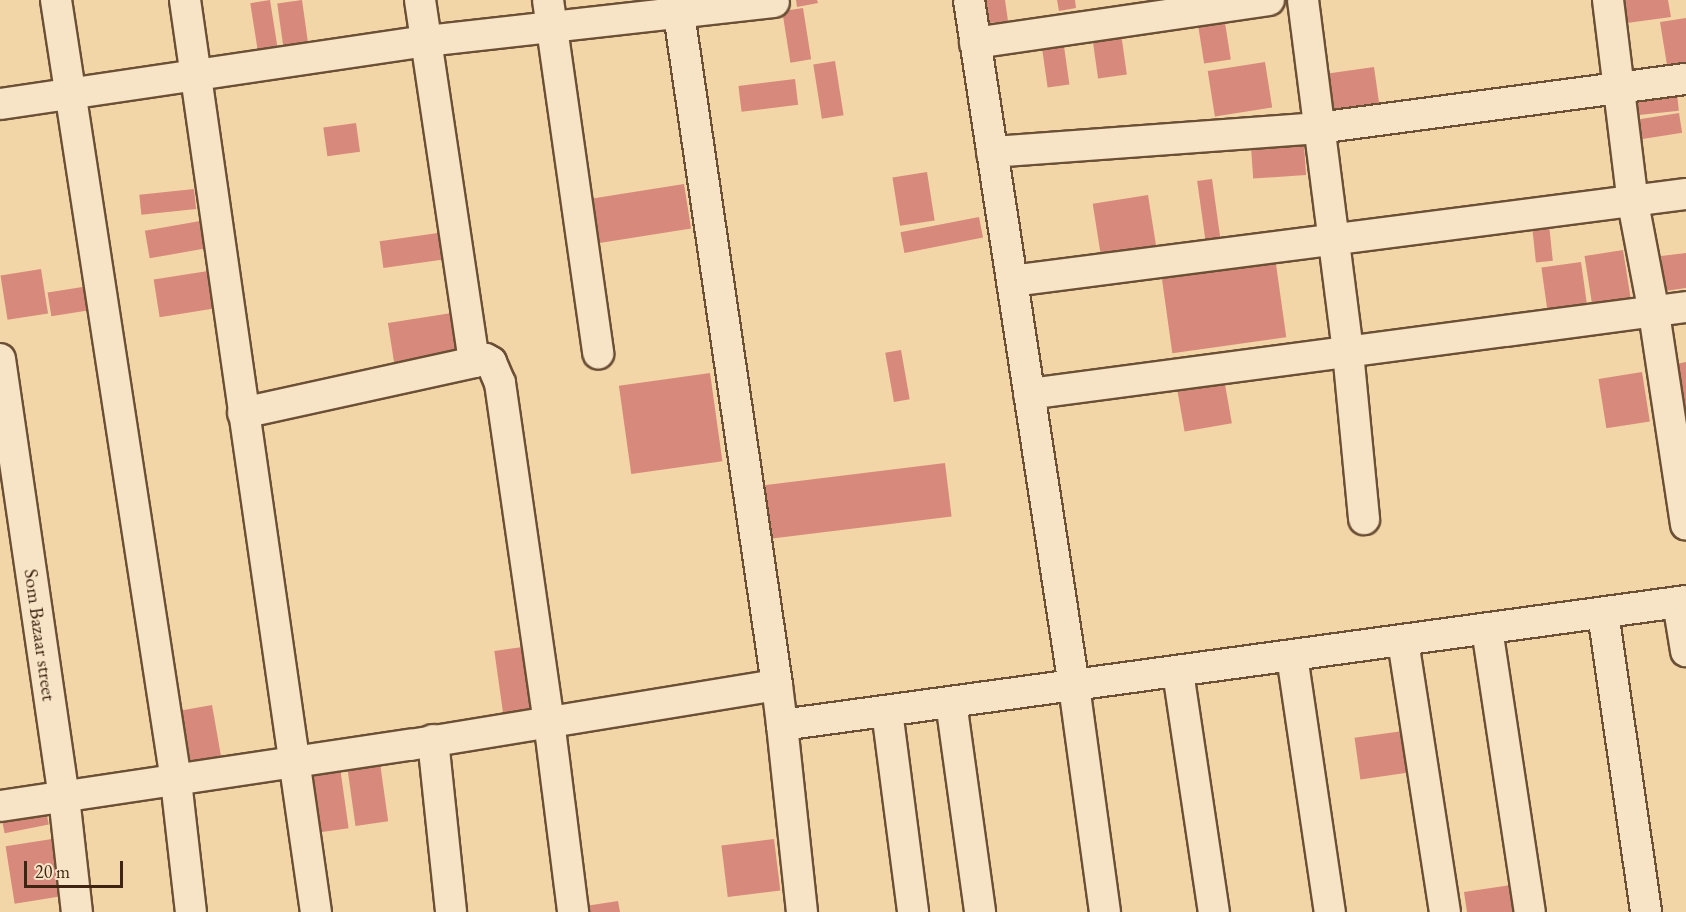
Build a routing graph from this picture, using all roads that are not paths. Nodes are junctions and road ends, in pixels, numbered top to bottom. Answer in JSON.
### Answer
{"nodes":[{"id":1,"x":56,"y":0,"type":"edge"},
{"id":2,"x":185,"y":0,"type":"edge"},
{"id":3,"x":420,"y":0,"type":"edge"},
{"id":4,"x":969,"y":0,"type":"edge"},
{"id":5,"x":1269,"y":0,"type":"edge"},
{"id":6,"x":1303,"y":0,"type":"edge"},
{"id":7,"x":1608,"y":0,"type":"edge"},
{"id":8,"x":774,"y":2,"type":"dead end"},
{"id":9,"x":678,"y":7,"type":"edge"},
{"id":10,"x":550,"y":13,"type":"edge"},
{"id":11,"x":427,"y":41,"type":"junction"},
{"id":12,"x":975,"y":43,"type":"junction"},
{"id":13,"x":195,"y":75,"type":"junction"},
{"id":14,"x":1686,"y":79,"type":"edge"},
{"id":15,"x":1619,"y":89,"type":"junction"},
{"id":16,"x":72,"y":93,"type":"junction"},
{"id":17,"x":0,"y":104,"type":"edge"},
{"id":18,"x":1318,"y":128,"type":"junction"},
{"id":19,"x":992,"y":152,"type":"junction"},
{"id":20,"x":1686,"y":194,"type":"edge"},
{"id":21,"x":1633,"y":203,"type":"junction"},
{"id":22,"x":1333,"y":241,"type":"junction"},
{"id":23,"x":1012,"y":280,"type":"junction"},
{"id":24,"x":1686,"y":307,"type":"edge"},
{"id":25,"x":1654,"y":313,"type":"junction"},
{"id":26,"x":1348,"y":352,"type":"junction"},
{"id":27,"x":598,"y":353,"type":"dead end"},
{"id":28,"x":0,"y":359,"type":"edge"},
{"id":29,"x":474,"y":362,"type":"junction"},
{"id":30,"x":1029,"y":394,"type":"junction"},
{"id":31,"x":243,"y":413,"type":"junction"},
{"id":32,"x":1679,"y":434,"type":"edge"},
{"id":33,"x":1364,"y":519,"type":"dead end"},
{"id":34,"x":1686,"y":525,"type":"edge"},
{"id":35,"x":1682,"y":602,"type":"edge"},
{"id":36,"x":1603,"y":613,"type":"junction"},
{"id":37,"x":1487,"y":629,"type":"junction"},
{"id":38,"x":1403,"y":641,"type":"junction"},
{"id":39,"x":1686,"y":651,"type":"edge"},
{"id":40,"x":1292,"y":656,"type":"junction"},
{"id":41,"x":1178,"y":672,"type":"junction"},
{"id":42,"x":777,"y":685,"type":"junction"},
{"id":43,"x":1074,"y":686,"type":"junction"},
{"id":44,"x":951,"y":702,"type":"junction"},
{"id":45,"x":887,"y":711,"type":"junction"},
{"id":46,"x":549,"y":721,"type":"junction"},
{"id":47,"x":782,"y":725,"type":"junction"},
{"id":48,"x":432,"y":740,"type":"junction"},
{"id":49,"x":294,"y":763,"type":"junction"},
{"id":50,"x":176,"y":781,"type":"junction"},
{"id":51,"x":64,"y":797,"type":"junction"},
{"id":52,"x":0,"y":806,"type":"edge"},
{"id":53,"x":77,"y":912,"type":"edge"},
{"id":54,"x":191,"y":912,"type":"edge"},
{"id":55,"x":316,"y":912,"type":"edge"},
{"id":56,"x":451,"y":912,"type":"edge"},
{"id":57,"x":573,"y":912,"type":"edge"},
{"id":58,"x":802,"y":912,"type":"edge"},
{"id":59,"x":913,"y":912,"type":"edge"},
{"id":60,"x":980,"y":912,"type":"edge"},
{"id":61,"x":1106,"y":912,"type":"edge"},
{"id":62,"x":1214,"y":912,"type":"edge"},
{"id":63,"x":1330,"y":912,"type":"edge"},
{"id":64,"x":1444,"y":912,"type":"edge"},
{"id":65,"x":1530,"y":912,"type":"edge"},
{"id":66,"x":1646,"y":912,"type":"edge"}],
"edges":[{"from":1,"to":16,"type":"street"},
{"from":2,"to":13,"type":"street"},
{"from":3,"to":11,"type":"street"},
{"from":4,"to":12,"type":"street"},
{"from":5,"to":12,"type":"street"},
{"from":6,"to":18,"type":"street"},
{"from":7,"to":15,"type":"street"},
{"from":8,"to":9,"type":"street"},
{"from":9,"to":10,"type":"street"},
{"from":9,"to":42,"type":"street"},
{"from":10,"to":11,"type":"street"},
{"from":10,"to":27,"type":"street"},
{"from":11,"to":13,"type":"street"},
{"from":11,"to":29,"type":"street"},
{"from":12,"to":19,"type":"street"},
{"from":13,"to":16,"type":"street"},
{"from":13,"to":31,"type":"street"},
{"from":14,"to":15,"type":"street"},
{"from":15,"to":18,"type":"street"},
{"from":15,"to":21,"type":"street"},
{"from":16,"to":17,"type":"street"},
{"from":16,"to":50,"type":"street"},
{"from":18,"to":19,"type":"street"},
{"from":18,"to":22,"type":"street"},
{"from":19,"to":23,"type":"street"},
{"from":20,"to":21,"type":"street"},
{"from":21,"to":22,"type":"street"},
{"from":21,"to":25,"type":"street"},
{"from":22,"to":23,"type":"street"},
{"from":22,"to":26,"type":"street"},
{"from":23,"to":30,"type":"street"},
{"from":24,"to":25,"type":"street"},
{"from":25,"to":26,"type":"street"},
{"from":25,"to":32,"type":"street"},
{"from":26,"to":30,"type":"street"},
{"from":26,"to":33,"type":"street"},
{"from":28,"to":51,"type":"street","name":"Som Bazaar street"},
{"from":29,"to":31,"type":"street"},
{"from":29,"to":46,"type":"street"},
{"from":30,"to":43,"type":"street"},
{"from":31,"to":49,"type":"street"},
{"from":32,"to":34,"type":"street"},
{"from":35,"to":36,"type":"street"},
{"from":35,"to":39,"type":"street"},
{"from":36,"to":37,"type":"street"},
{"from":36,"to":66,"type":"street"},
{"from":37,"to":38,"type":"street"},
{"from":37,"to":65,"type":"street"},
{"from":38,"to":40,"type":"street"},
{"from":38,"to":64,"type":"street"},
{"from":40,"to":41,"type":"street"},
{"from":40,"to":63,"type":"street"},
{"from":41,"to":43,"type":"street"},
{"from":41,"to":62,"type":"street"},
{"from":42,"to":46,"type":"street"},
{"from":42,"to":47,"type":"street"},
{"from":43,"to":44,"type":"street"},
{"from":43,"to":61,"type":"street"},
{"from":44,"to":45,"type":"street"},
{"from":44,"to":60,"type":"street"},
{"from":45,"to":47,"type":"street"},
{"from":45,"to":59,"type":"street"},
{"from":46,"to":48,"type":"street"},
{"from":46,"to":57,"type":"street"},
{"from":47,"to":58,"type":"street"},
{"from":48,"to":49,"type":"street"},
{"from":48,"to":56,"type":"street"},
{"from":49,"to":50,"type":"street"},
{"from":49,"to":55,"type":"street"},
{"from":50,"to":51,"type":"street"},
{"from":50,"to":54,"type":"street"},
{"from":51,"to":52,"type":"street"},
{"from":51,"to":53,"type":"street","name":"Som Bazaar street"}]}
